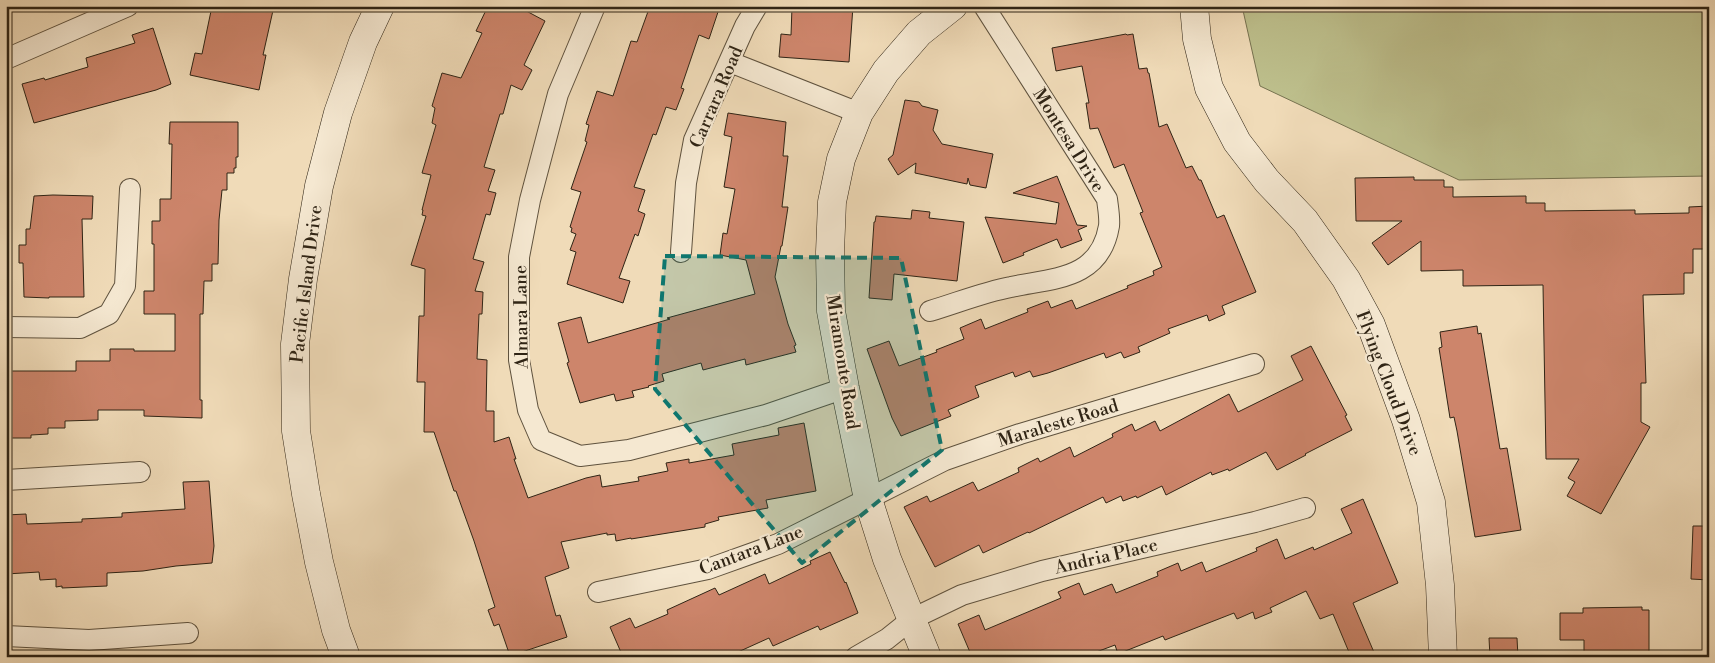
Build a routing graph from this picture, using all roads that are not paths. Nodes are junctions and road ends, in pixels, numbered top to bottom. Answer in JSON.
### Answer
{"nodes":[{"id":1,"x":128,"y":6,"type":"edge"},
{"id":2,"x":380,"y":6,"type":"edge"},
{"id":3,"x":595,"y":6,"type":"edge"},
{"id":4,"x":757,"y":6,"type":"edge"},
{"id":5,"x":953,"y":6,"type":"edge"},
{"id":6,"x":984,"y":6,"type":"edge"},
{"id":7,"x":1194,"y":6,"type":"edge"},
{"id":8,"x":6,"y":59,"type":"edge"},
{"id":9,"x":730,"y":62,"type":"junction"},
{"id":10,"x":859,"y":113,"type":"junction"},
{"id":11,"x":130,"y":190,"type":"dead end"},
{"id":12,"x":681,"y":252,"type":"dead end"},
{"id":13,"x":930,"y":311,"type":"dead end"},
{"id":14,"x":6,"y":327,"type":"edge"},
{"id":15,"x":1254,"y":364,"type":"dead end"},
{"id":16,"x":845,"y":388,"type":"junction"},
{"id":17,"x":140,"y":472,"type":"dead end"},
{"id":18,"x":6,"y":480,"type":"edge"},
{"id":19,"x":868,"y":500,"type":"junction"},
{"id":20,"x":1305,"y":508,"type":"dead end"},
{"id":21,"x":598,"y":592,"type":"dead end"},
{"id":22,"x":912,"y":619,"type":"junction"},
{"id":23,"x":188,"y":633,"type":"dead end"},
{"id":24,"x":6,"y":636,"type":"edge"},
{"id":25,"x":346,"y":657,"type":"edge"},
{"id":26,"x":856,"y":657,"type":"edge"},
{"id":27,"x":927,"y":657,"type":"edge"},
{"id":28,"x":1444,"y":657,"type":"edge"}],
"edges":[{"from":1,"to":8,"type":"street"},
{"from":2,"to":25,"type":"street","name":"Pacific Island Drive"},
{"from":3,"to":16,"type":"street","name":"Almara Lane"},
{"from":4,"to":9,"type":"street","name":"Carrara Road"},
{"from":5,"to":10,"type":"street","name":"Miramonte Road"},
{"from":6,"to":13,"type":"street","name":"Montesa Drive"},
{"from":7,"to":28,"type":"street","name":"Flying Cloud Drive"},
{"from":9,"to":10,"type":"street"},
{"from":9,"to":12,"type":"street","name":"Carrara Road"},
{"from":10,"to":16,"type":"street","name":"Miramonte Road"},
{"from":11,"to":14,"type":"street"},
{"from":15,"to":19,"type":"street","name":"Maraleste Road"},
{"from":16,"to":19,"type":"street","name":"Miramonte Road"},
{"from":17,"to":18,"type":"street"},
{"from":19,"to":21,"type":"street","name":"Cantara Lane"},
{"from":19,"to":22,"type":"street","name":"Miramonte Road"},
{"from":20,"to":22,"type":"street","name":"Andria Place"},
{"from":22,"to":26,"type":"street","name":"Andria Place"},
{"from":22,"to":27,"type":"street","name":"Miramonte Road"},
{"from":23,"to":24,"type":"street"}]}
